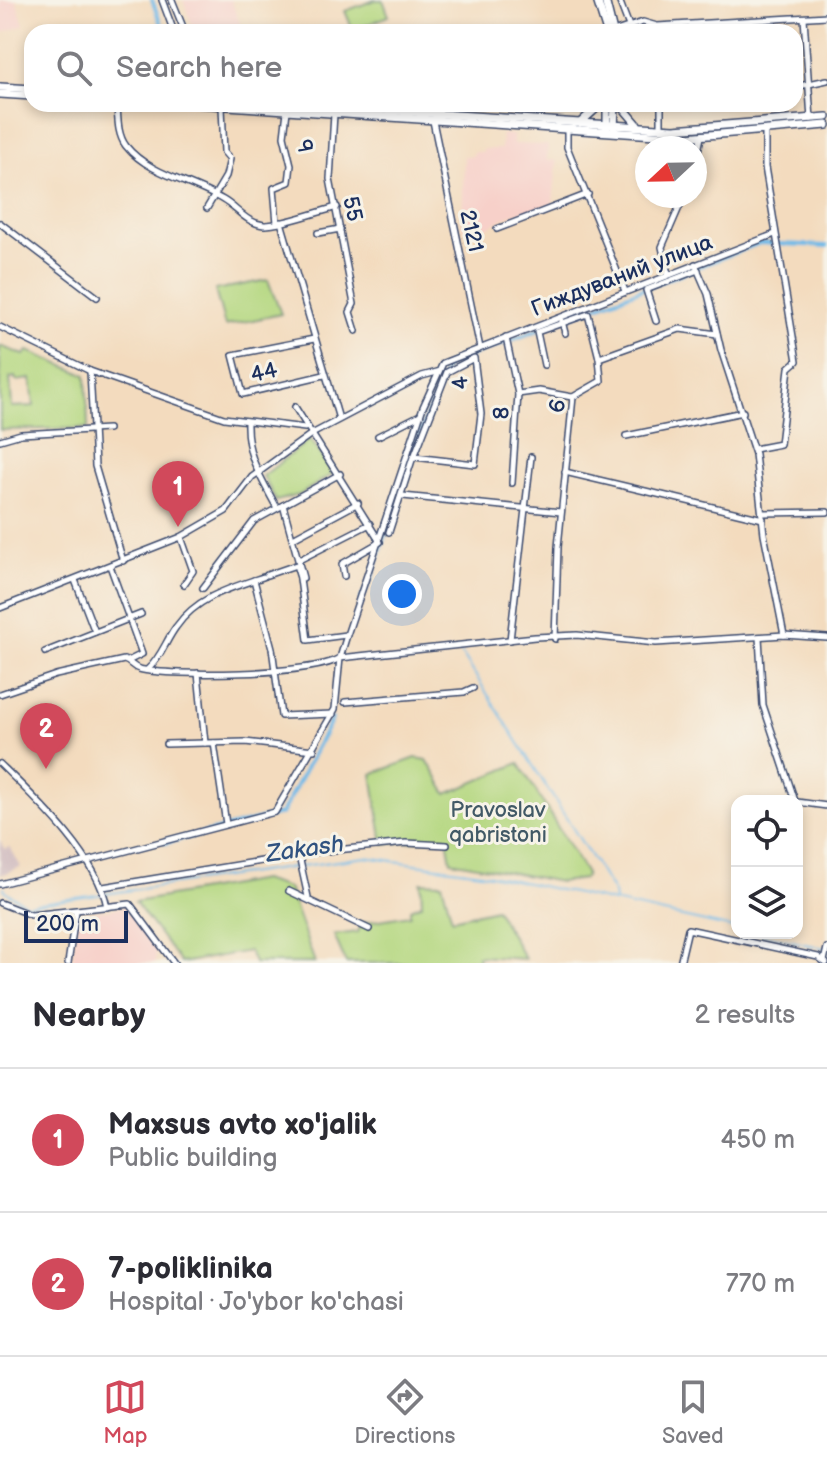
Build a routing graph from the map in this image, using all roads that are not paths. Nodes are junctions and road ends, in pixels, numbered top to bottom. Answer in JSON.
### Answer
{"nodes":[{"id":1,"x":162,"y":0,"type":"edge"},
{"id":2,"x":172,"y":0,"type":"edge"},
{"id":3,"x":597,"y":0,"type":"edge"},
{"id":4,"x":605,"y":0,"type":"edge"},
{"id":5,"x":619,"y":0,"type":"edge"},
{"id":6,"x":827,"y":16,"type":"edge"},
{"id":7,"x":804,"y":18,"type":"junction"},
{"id":8,"x":171,"y":24,"type":"edge"},
{"id":9,"x":182,"y":24,"type":"edge"},
{"id":10,"x":604,"y":24,"type":"edge"},
{"id":11,"x":611,"y":24,"type":"edge"},
{"id":12,"x":628,"y":24,"type":"edge"},
{"id":13,"x":724,"y":24,"type":"edge"},
{"id":14,"x":827,"y":80,"type":"edge"},
{"id":15,"x":808,"y":82,"type":"junction"},
{"id":16,"x":803,"y":84,"type":"edge"},
{"id":17,"x":0,"y":87,"type":"edge"},
{"id":18,"x":24,"y":88,"type":"edge"},
{"id":19,"x":0,"y":94,"type":"edge"},
{"id":20,"x":24,"y":96,"type":"edge"},
{"id":21,"x":117,"y":112,"type":"edge"},
{"id":22,"x":218,"y":112,"type":"edge"},
{"id":23,"x":286,"y":112,"type":"edge"},
{"id":24,"x":318,"y":112,"type":"edge"},
{"id":25,"x":364,"y":112,"type":"edge"},
{"id":26,"x":591,"y":112,"type":"edge"},
{"id":27,"x":608,"y":112,"type":"edge"},
{"id":28,"x":615,"y":112,"type":"edge"},
{"id":29,"x":624,"y":112,"type":"edge"},
{"id":30,"x":661,"y":112,"type":"edge"},
{"id":31,"x":334,"y":114,"type":"junction"},
{"id":32,"x":827,"y":117,"type":"edge"},
{"id":33,"x":811,"y":119,"type":"junction"},
{"id":34,"x":433,"y":121,"type":"junction"},
{"id":35,"x":578,"y":123,"type":"junction"},
{"id":36,"x":827,"y":125,"type":"edge"},
{"id":37,"x":643,"y":127,"type":"junction"},
{"id":38,"x":611,"y":128,"type":"junction"},
{"id":39,"x":661,"y":128,"type":"junction"},
{"id":40,"x":567,"y":129,"type":"junction"},
{"id":41,"x":765,"y":131,"type":"junction"},
{"id":42,"x":691,"y":136,"type":"edge"},
{"id":43,"x":707,"y":136,"type":"edge"},
{"id":44,"x":213,"y":194,"type":"junction"},
{"id":45,"x":588,"y":194,"type":"junction"},
{"id":46,"x":337,"y":207,"type":"junction"},
{"id":47,"x":207,"y":208,"type":"dead end"},
{"id":48,"x":679,"y":208,"type":"edge"},
{"id":49,"x":0,"y":223,"type":"edge"},
{"id":50,"x":279,"y":223,"type":"junction"},
{"id":51,"x":340,"y":229,"type":"junction"},
{"id":52,"x":497,"y":229,"type":"dead end"},
{"id":53,"x":318,"y":233,"type":"dead end"},
{"id":54,"x":775,"y":234,"type":"junction"},
{"id":55,"x":696,"y":267,"type":"junction"},
{"id":56,"x":668,"y":274,"type":"junction"},
{"id":57,"x":625,"y":291,"type":"junction"},
{"id":58,"x":97,"y":297,"type":"dead end"},
{"id":59,"x":561,"y":319,"type":"junction"},
{"id":60,"x":656,"y":321,"type":"dead end"},
{"id":61,"x":0,"y":327,"type":"edge"},
{"id":62,"x":356,"y":331,"type":"dead end"},
{"id":63,"x":565,"y":333,"type":"dead end"},
{"id":64,"x":717,"y":334,"type":"junction"},
{"id":65,"x":314,"y":339,"type":"junction"},
{"id":66,"x":508,"y":341,"type":"junction"},
{"id":67,"x":475,"y":352,"type":"junction"},
{"id":68,"x":599,"y":358,"type":"junction"},
{"id":69,"x":544,"y":365,"type":"dead end"},
{"id":70,"x":90,"y":371,"type":"junction"},
{"id":71,"x":438,"y":371,"type":"junction"},
{"id":72,"x":324,"y":375,"type":"junction"},
{"id":73,"x":518,"y":394,"type":"junction"},
{"id":74,"x":573,"y":397,"type":"junction"},
{"id":75,"x":295,"y":407,"type":"dead end"},
{"id":76,"x":743,"y":412,"type":"junction"},
{"id":77,"x":420,"y":415,"type":"junction"},
{"id":78,"x":339,"y":419,"type":"junction"},
{"id":79,"x":247,"y":423,"type":"junction"},
{"id":80,"x":305,"y":428,"type":"junction"},
{"id":81,"x":108,"y":429,"type":"dead end"},
{"id":82,"x":92,"y":431,"type":"junction"},
{"id":83,"x":310,"y":435,"type":"junction"},
{"id":84,"x":378,"y":436,"type":"dead end"},
{"id":85,"x":626,"y":436,"type":"dead end"},
{"id":86,"x":0,"y":440,"type":"edge"},
{"id":87,"x":754,"y":449,"type":"junction"},
{"id":88,"x":411,"y":457,"type":"junction"},
{"id":89,"x":531,"y":457,"type":"dead end"},
{"id":90,"x":565,"y":472,"type":"junction"},
{"id":91,"x":258,"y":473,"type":"junction"},
{"id":92,"x":340,"y":474,"type":"junction"},
{"id":93,"x":512,"y":483,"type":"dead end"},
{"id":94,"x":403,"y":496,"type":"junction"},
{"id":95,"x":358,"y":503,"type":"junction"},
{"id":96,"x":280,"y":505,"type":"junction"},
{"id":97,"x":523,"y":509,"type":"junction"},
{"id":98,"x":561,"y":512,"type":"junction"},
{"id":99,"x":827,"y":512,"type":"edge"},
{"id":100,"x":763,"y":516,"type":"junction"},
{"id":101,"x":370,"y":524,"type":"junction"},
{"id":102,"x":389,"y":532,"type":"dead end"},
{"id":103,"x":181,"y":537,"type":"junction"},
{"id":104,"x":293,"y":538,"type":"junction"},
{"id":105,"x":380,"y":542,"type":"junction"},
{"id":106,"x":299,"y":560,"type":"junction"},
{"id":107,"x":123,"y":561,"type":"junction"},
{"id":108,"x":110,"y":566,"type":"junction"},
{"id":109,"x":344,"y":576,"type":"dead end"},
{"id":110,"x":300,"y":579,"type":"junction"},
{"id":111,"x":75,"y":580,"type":"junction"},
{"id":112,"x":254,"y":580,"type":"junction"},
{"id":113,"x":184,"y":584,"type":"dead end"},
{"id":114,"x":203,"y":588,"type":"dead end"},
{"id":115,"x":0,"y":608,"type":"edge"},
{"id":116,"x":141,"y":614,"type":"dead end"},
{"id":117,"x":130,"y":618,"type":"junction"},
{"id":118,"x":95,"y":632,"type":"junction"},
{"id":119,"x":347,"y":635,"type":"junction"},
{"id":120,"x":784,"y":635,"type":"junction"},
{"id":121,"x":759,"y":637,"type":"junction"},
{"id":122,"x":827,"y":638,"type":"edge"},
{"id":123,"x":555,"y":639,"type":"junction"},
{"id":124,"x":510,"y":640,"type":"junction"},
{"id":125,"x":45,"y":652,"type":"dead end"},
{"id":126,"x":342,"y":658,"type":"junction"},
{"id":127,"x":128,"y":661,"type":"junction"},
{"id":128,"x":147,"y":670,"type":"junction"},
{"id":129,"x":276,"y":671,"type":"junction"},
{"id":130,"x":198,"y":673,"type":"junction"},
{"id":131,"x":473,"y":688,"type":"dead end"},
{"id":132,"x":0,"y":694,"type":"edge"},
{"id":133,"x":345,"y":702,"type":"dead end"},
{"id":134,"x":333,"y":714,"type":"junction"},
{"id":135,"x":205,"y":743,"type":"junction"},
{"id":136,"x":214,"y":743,"type":"junction"},
{"id":137,"x":166,"y":744,"type":"dead end"},
{"id":138,"x":314,"y":750,"type":"junction"},
{"id":139,"x":0,"y":764,"type":"edge"},
{"id":140,"x":794,"y":795,"type":"edge"},
{"id":141,"x":803,"y":803,"type":"edge"},
{"id":142,"x":827,"y":806,"type":"edge"},
{"id":143,"x":226,"y":824,"type":"junction"},
{"id":144,"x":447,"y":845,"type":"dead end"},
{"id":145,"x":299,"y":859,"type":"junction"},
{"id":146,"x":89,"y":862,"type":"junction"},
{"id":147,"x":0,"y":884,"type":"edge"},
{"id":148,"x":104,"y":890,"type":"junction"},
{"id":149,"x":289,"y":891,"type":"dead end"},
{"id":150,"x":308,"y":898,"type":"junction"},
{"id":151,"x":0,"y":903,"type":"edge"},
{"id":152,"x":107,"y":905,"type":"junction"},
{"id":153,"x":76,"y":911,"type":"junction"},
{"id":154,"x":369,"y":929,"type":"dead end"},
{"id":155,"x":827,"y":948,"type":"edge"},
{"id":156,"x":826,"y":962,"type":"edge"},
{"id":157,"x":68,"y":963,"type":"edge"},
{"id":158,"x":174,"y":963,"type":"edge"},
{"id":159,"x":680,"y":963,"type":"edge"}],
"edges":[{"from":1,"to":8,"type":"street"},
{"from":2,"to":9,"type":"street"},
{"from":3,"to":10,"type":"main road"},
{"from":4,"to":11,"type":"main road"},
{"from":5,"to":12,"type":"street"},
{"from":6,"to":7,"type":"street"},
{"from":7,"to":13,"type":"street"},
{"from":7,"to":15,"type":"street"},
{"from":14,"to":15,"type":"street"},
{"from":15,"to":16,"type":"street"},
{"from":15,"to":33,"type":"street"},
{"from":17,"to":18,"type":"main road"},
{"from":19,"to":20,"type":"main road"},
{"from":21,"to":44,"type":"street"},
{"from":22,"to":44,"type":"street"},
{"from":23,"to":50,"type":"street","name":"9"},
{"from":24,"to":31,"type":"main road"},
{"from":25,"to":35,"type":"main road"},
{"from":26,"to":35,"type":"main road"},
{"from":27,"to":38,"type":"main road"},
{"from":28,"to":38,"type":"main road"},
{"from":29,"to":37,"type":"main road"},
{"from":30,"to":39,"type":"street"},
{"from":31,"to":34,"type":"main road"},
{"from":31,"to":46,"type":"street","name":"55"},
{"from":32,"to":33,"type":"main road"},
{"from":33,"to":39,"type":"main road"},
{"from":34,"to":40,"type":"main road"},
{"from":34,"to":67,"type":"street","name":"2121"},
{"from":35,"to":38,"type":"main road"},
{"from":36,"to":41,"type":"main road"},
{"from":37,"to":38,"type":"main road"},
{"from":37,"to":39,"type":"main road"},
{"from":38,"to":40,"type":"main road"},
{"from":38,"to":42,"type":"main road"},
{"from":40,"to":45,"type":"street"},
{"from":41,"to":43,"type":"main road"},
{"from":41,"to":54,"type":"street"},
{"from":44,"to":47,"type":"street"},
{"from":44,"to":50,"type":"street"},
{"from":45,"to":52,"type":"street"},
{"from":45,"to":57,"type":"street"},
{"from":46,"to":50,"type":"street"},
{"from":46,"to":51,"type":"street","name":"55"},
{"from":48,"to":56,"type":"street"},
{"from":49,"to":58,"type":"street"},
{"from":50,"to":65,"type":"street","name":"9"},
{"from":51,"to":53,"type":"street"},
{"from":51,"to":62,"type":"street","name":"55"},
{"from":54,"to":55,"type":"street","name":"Гиждуваний улица"},
{"from":54,"to":87,"type":"street"},
{"from":55,"to":56,"type":"street","name":"Гиждуваний улица"},
{"from":55,"to":60,"type":"street"},
{"from":55,"to":64,"type":"street"},
{"from":56,"to":57,"type":"street","name":"Гиждуваний улица"},
{"from":57,"to":59,"type":"street","name":"Гиждуваний улица"},
{"from":59,"to":63,"type":"street"},
{"from":59,"to":66,"type":"street","name":"Гиждуваний улица"},
{"from":59,"to":68,"type":"street"},
{"from":59,"to":69,"type":"street"},
{"from":61,"to":70,"type":"street"},
{"from":64,"to":68,"type":"street"},
{"from":64,"to":76,"type":"street"},
{"from":65,"to":72,"type":"street","name":"9"},
{"from":65,"to":72,"type":"street","name":"44"},
{"from":66,"to":67,"type":"street","name":"Гиждуваний улица"},
{"from":66,"to":73,"type":"street","name":"8"},
{"from":67,"to":71,"type":"street"},
{"from":67,"to":88,"type":"street","name":"4"},
{"from":67,"to":88,"type":"street","name":"4"},
{"from":68,"to":74,"type":"street","name":"6"},
{"from":70,"to":79,"type":"street"},
{"from":70,"to":82,"type":"street"},
{"from":71,"to":77,"type":"street"},
{"from":71,"to":78,"type":"street"},
{"from":72,"to":78,"type":"street","name":"9"},
{"from":73,"to":74,"type":"street"},
{"from":73,"to":93,"type":"street","name":"8"},
{"from":74,"to":90,"type":"street","name":"6"},
{"from":75,"to":80,"type":"street"},
{"from":76,"to":85,"type":"street"},
{"from":76,"to":87,"type":"street"},
{"from":77,"to":84,"type":"street"},
{"from":77,"to":88,"type":"street"},
{"from":78,"to":83,"type":"street"},
{"from":79,"to":80,"type":"street"},
{"from":79,"to":91,"type":"street"},
{"from":80,"to":83,"type":"street"},
{"from":81,"to":82,"type":"street"},
{"from":82,"to":86,"type":"street"},
{"from":82,"to":107,"type":"street"},
{"from":83,"to":91,"type":"street"},
{"from":83,"to":92,"type":"street"},
{"from":87,"to":100,"type":"street"},
{"from":88,"to":94,"type":"street","name":"4"},
{"from":88,"to":105,"type":"street"},
{"from":89,"to":97,"type":"street"},
{"from":90,"to":98,"type":"street","name":"6"},
{"from":90,"to":100,"type":"street"},
{"from":91,"to":96,"type":"street"},
{"from":91,"to":103,"type":"street"},
{"from":92,"to":95,"type":"street"},
{"from":92,"to":96,"type":"street"},
{"from":94,"to":97,"type":"street"},
{"from":94,"to":102,"type":"street","name":"4"},
{"from":95,"to":101,"type":"street"},
{"from":95,"to":104,"type":"street"},
{"from":96,"to":104,"type":"street"},
{"from":96,"to":114,"type":"street"},
{"from":97,"to":98,"type":"street"},
{"from":97,"to":124,"type":"street"},
{"from":98,"to":123,"type":"street","name":"6"},
{"from":99,"to":100,"type":"street"},
{"from":100,"to":120,"type":"street"},
{"from":101,"to":105,"type":"street"},
{"from":101,"to":106,"type":"street"},
{"from":103,"to":107,"type":"street"},
{"from":103,"to":113,"type":"street"},
{"from":104,"to":106,"type":"street"},
{"from":105,"to":109,"type":"street"},
{"from":105,"to":119,"type":"street"},
{"from":106,"to":110,"type":"street"},
{"from":107,"to":108,"type":"street"},
{"from":108,"to":111,"type":"street"},
{"from":108,"to":117,"type":"street"},
{"from":110,"to":112,"type":"street"},
{"from":110,"to":119,"type":"street"},
{"from":111,"to":115,"type":"street"},
{"from":111,"to":118,"type":"street"},
{"from":112,"to":128,"type":"street"},
{"from":112,"to":129,"type":"street"},
{"from":116,"to":117,"type":"street"},
{"from":117,"to":118,"type":"street"},
{"from":117,"to":127,"type":"street"},
{"from":118,"to":125,"type":"street"},
{"from":119,"to":126,"type":"street"},
{"from":120,"to":121,"type":"street"},
{"from":120,"to":122,"type":"street"},
{"from":121,"to":123,"type":"street"},
{"from":121,"to":140,"type":"street"},
{"from":123,"to":124,"type":"street"},
{"from":124,"to":126,"type":"street"},
{"from":126,"to":129,"type":"street"},
{"from":126,"to":134,"type":"street"},
{"from":127,"to":128,"type":"street"},
{"from":127,"to":132,"type":"street"},
{"from":128,"to":130,"type":"street"},
{"from":129,"to":130,"type":"street"},
{"from":129,"to":134,"type":"street"},
{"from":130,"to":135,"type":"street"},
{"from":131,"to":133,"type":"street"},
{"from":134,"to":138,"type":"street"},
{"from":135,"to":136,"type":"street"},
{"from":135,"to":137,"type":"street"},
{"from":136,"to":138,"type":"street"},
{"from":136,"to":143,"type":"street"},
{"from":138,"to":143,"type":"street"},
{"from":139,"to":146,"type":"street"},
{"from":141,"to":142,"type":"street"},
{"from":143,"to":146,"type":"street"},
{"from":144,"to":145,"type":"street"},
{"from":145,"to":148,"type":"street"},
{"from":145,"to":150,"type":"street"},
{"from":146,"to":147,"type":"street"},
{"from":146,"to":148,"type":"street"},
{"from":148,"to":152,"type":"street"},
{"from":149,"to":150,"type":"street"},
{"from":150,"to":154,"type":"street"},
{"from":151,"to":153,"type":"street"},
{"from":152,"to":153,"type":"street"},
{"from":152,"to":158,"type":"street"},
{"from":153,"to":157,"type":"street"},
{"from":155,"to":156,"type":"street"},
{"from":156,"to":159,"type":"street"}]}
